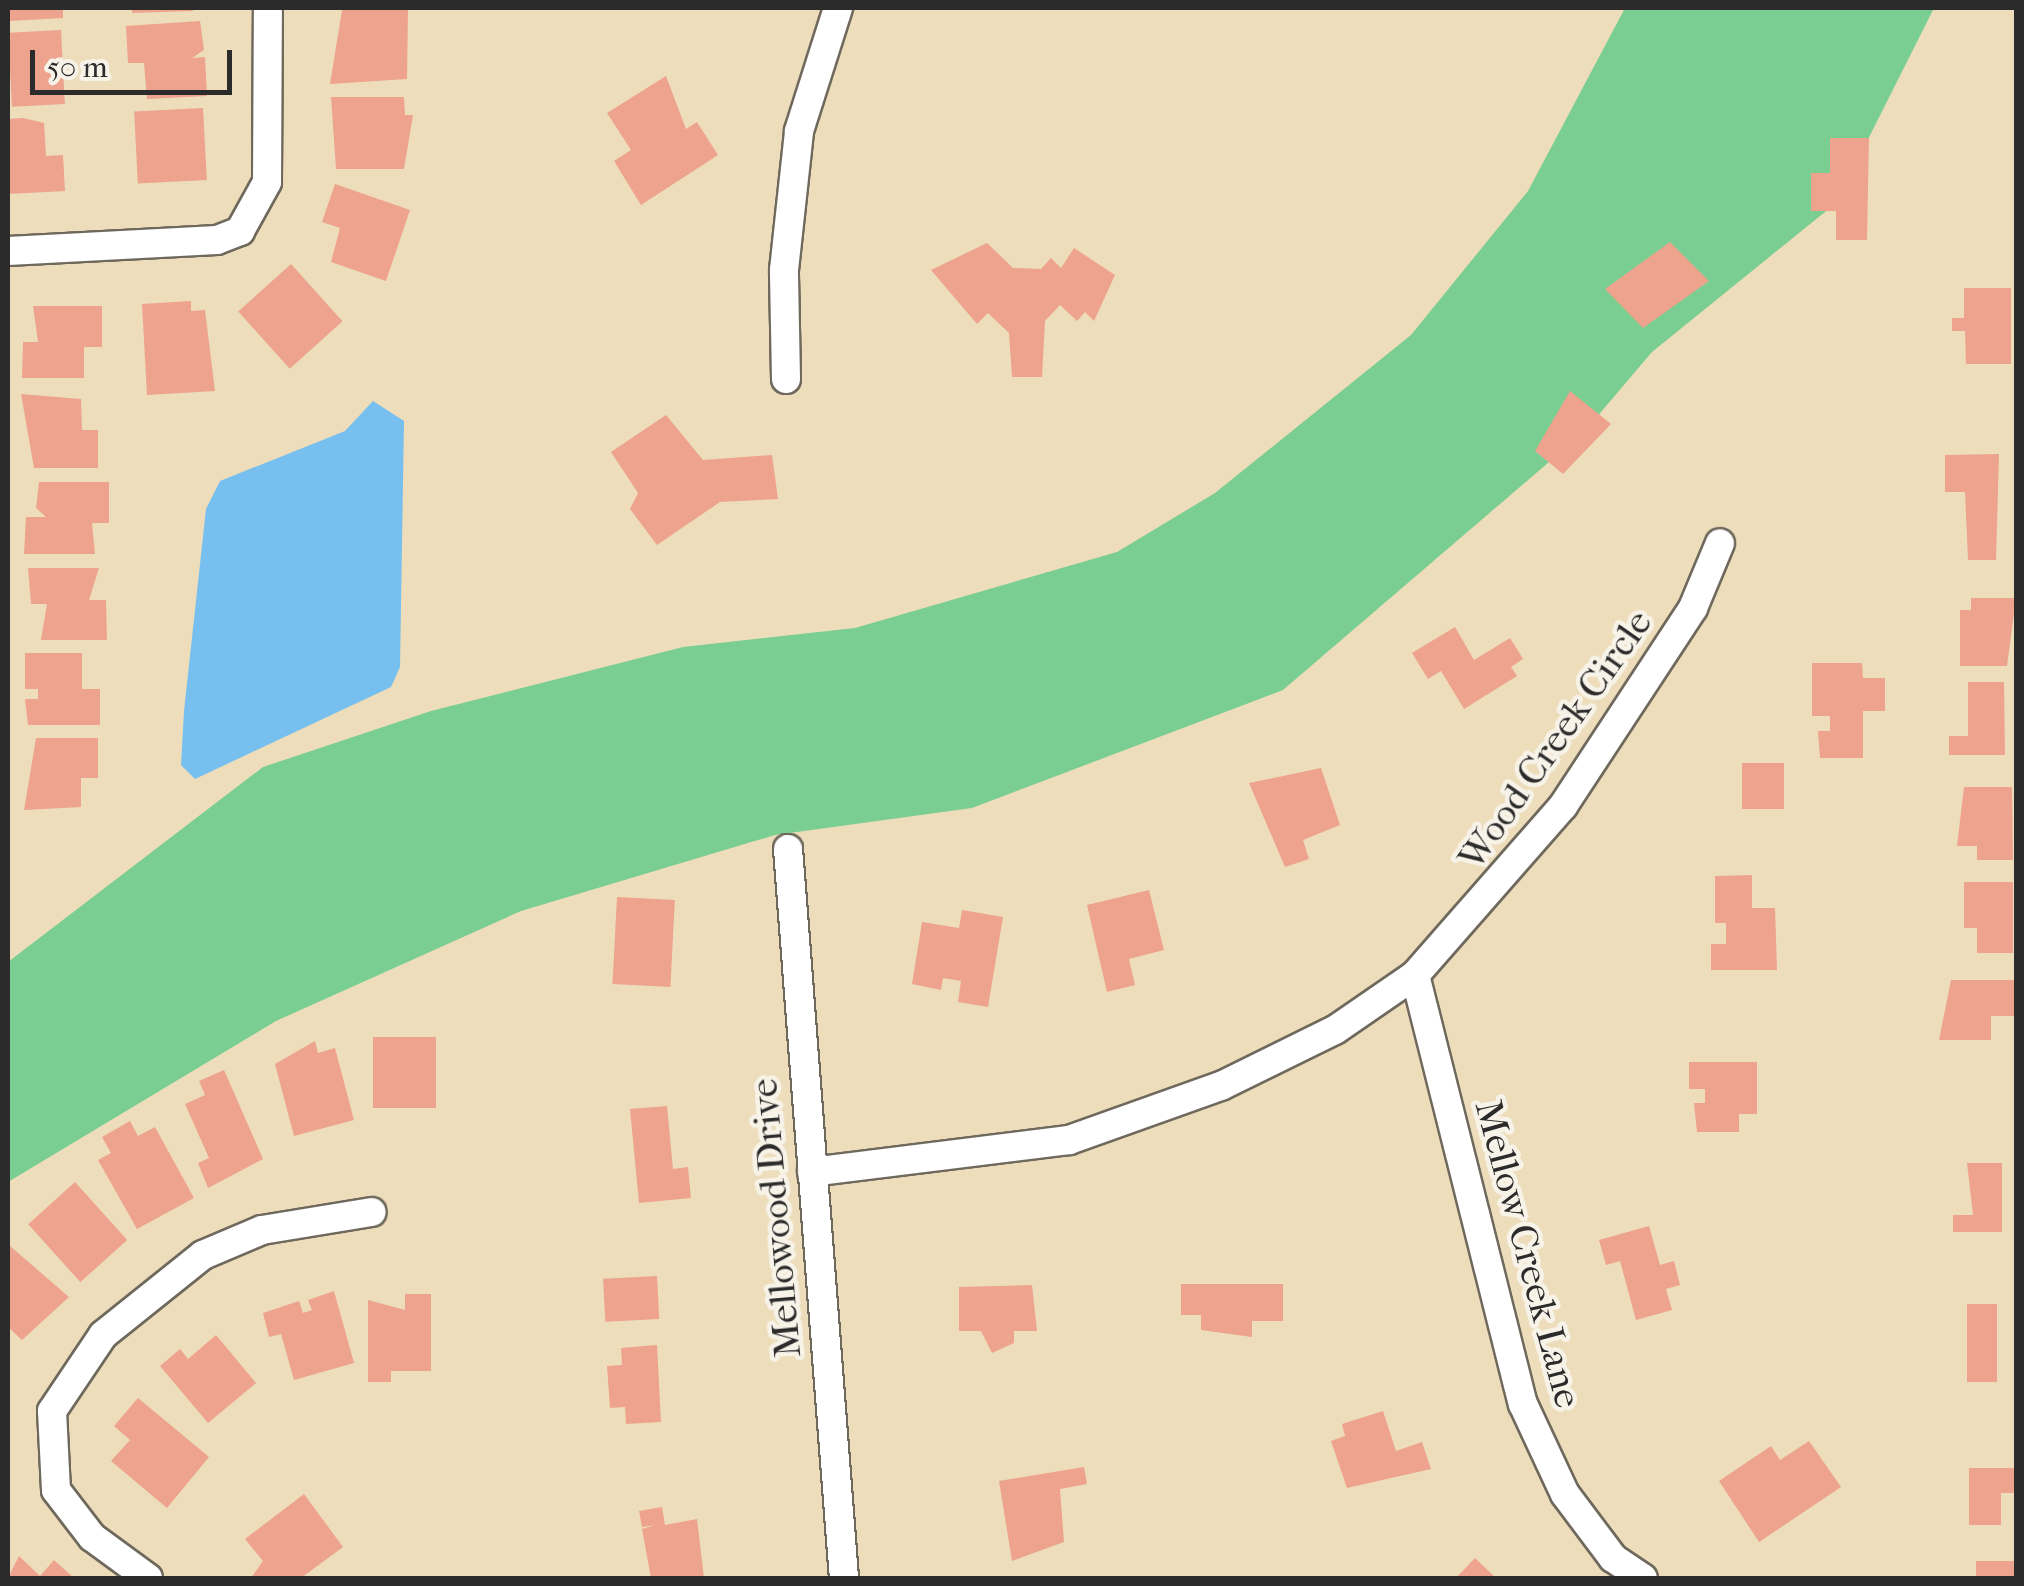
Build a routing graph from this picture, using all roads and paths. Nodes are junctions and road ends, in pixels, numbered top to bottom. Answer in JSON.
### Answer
{"nodes":[{"id":1,"x":268,"y":8,"type":"edge"},
{"id":2,"x":838,"y":8,"type":"edge"},
{"id":3,"x":8,"y":251,"type":"edge"},
{"id":4,"x":786,"y":379,"type":"dead end"},
{"id":5,"x":1720,"y":543,"type":"dead end"},
{"id":6,"x":788,"y":850,"type":"dead end"},
{"id":7,"x":1415,"y":975,"type":"junction"},
{"id":8,"x":812,"y":1172,"type":"junction"},
{"id":9,"x":372,"y":1212,"type":"dead end"},
{"id":10,"x":148,"y":1578,"type":"edge"},
{"id":11,"x":844,"y":1578,"type":"edge"},
{"id":12,"x":1643,"y":1578,"type":"edge"}],
"edges":[{"from":1,"to":3,"type":"street"},
{"from":2,"to":4,"type":"street"},
{"from":5,"to":7,"type":"street","name":"Wood Creek Circle"},
{"from":6,"to":8,"type":"street","name":"Mellowood Drive"},
{"from":7,"to":8,"type":"street","name":"Wood Creek Circle"},
{"from":7,"to":12,"type":"street","name":"Mellow Creek Lane"},
{"from":8,"to":11,"type":"street","name":"Mellowood Drive"},
{"from":9,"to":10,"type":"street"}]}
